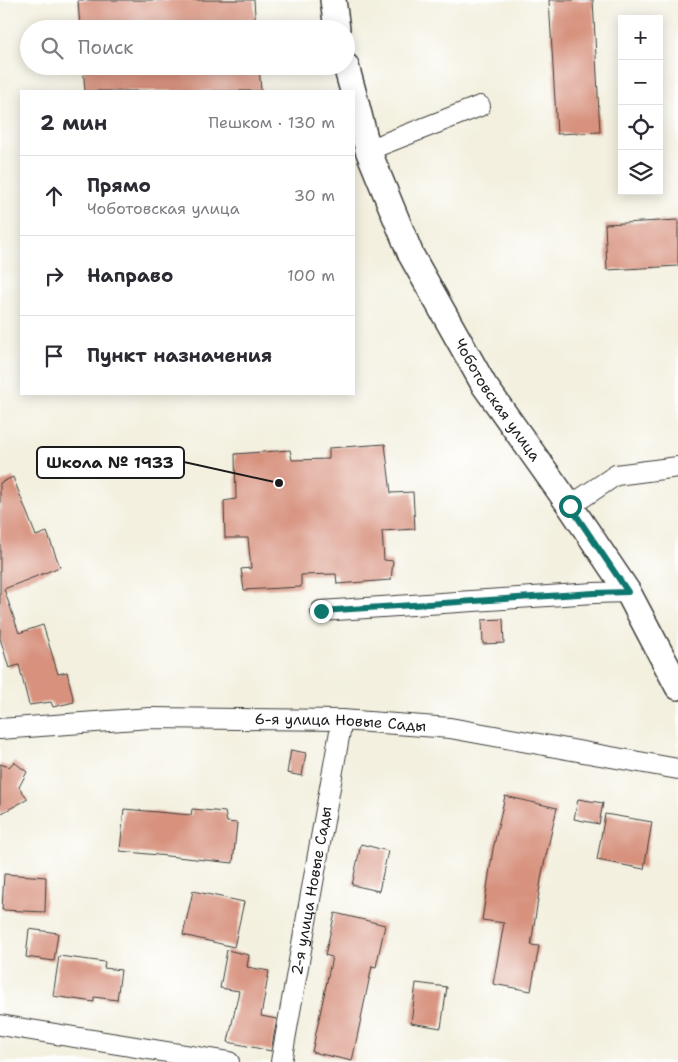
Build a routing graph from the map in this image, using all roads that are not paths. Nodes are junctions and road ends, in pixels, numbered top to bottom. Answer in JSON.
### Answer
{"nodes":[{"id":1,"x":333,"y":0,"type":"edge"},
{"id":2,"x":336,"y":20,"type":"edge"},
{"id":3,"x":348,"y":75,"type":"edge"},
{"id":4,"x":352,"y":90,"type":"edge"},
{"id":5,"x":355,"y":101,"type":"edge"},
{"id":6,"x":480,"y":106,"type":"dead end"},
{"id":7,"x":368,"y":150,"type":"junction"},
{"id":8,"x":678,"y":467,"type":"edge"},
{"id":9,"x":570,"y":506,"type":"junction"},
{"id":10,"x":628,"y":592,"type":"junction"},
{"id":11,"x":321,"y":611,"type":"dead end"},
{"id":12,"x":678,"y":686,"type":"edge"},
{"id":13,"x":342,"y":720,"type":"junction"},
{"id":14,"x":0,"y":729,"type":"edge"},
{"id":15,"x":678,"y":769,"type":"edge"},
{"id":16,"x":0,"y":1025,"type":"edge"},
{"id":17,"x":229,"y":1062,"type":"edge"},
{"id":18,"x":281,"y":1062,"type":"edge"}],
"edges":[{"from":1,"to":2,"type":"main road"},
{"from":3,"to":4,"type":"main road","name":"Чоботовская улица"},
{"from":5,"to":7,"type":"main road","name":"Чоботовская улица"},
{"from":6,"to":7,"type":"street"},
{"from":7,"to":9,"type":"main road","name":"Чоботовская улица"},
{"from":8,"to":9,"type":"street"},
{"from":9,"to":10,"type":"main road","name":"Чоботовская улица"},
{"from":10,"to":11,"type":"street"},
{"from":10,"to":12,"type":"main road","name":"Чоботовская улица"},
{"from":13,"to":14,"type":"street","name":"6-я улица Новые Сады"},
{"from":13,"to":15,"type":"street","name":"6-я улица Новые Сады"},
{"from":13,"to":18,"type":"street","name":"2-я улица Новые Сады"},
{"from":16,"to":17,"type":"street"}]}
